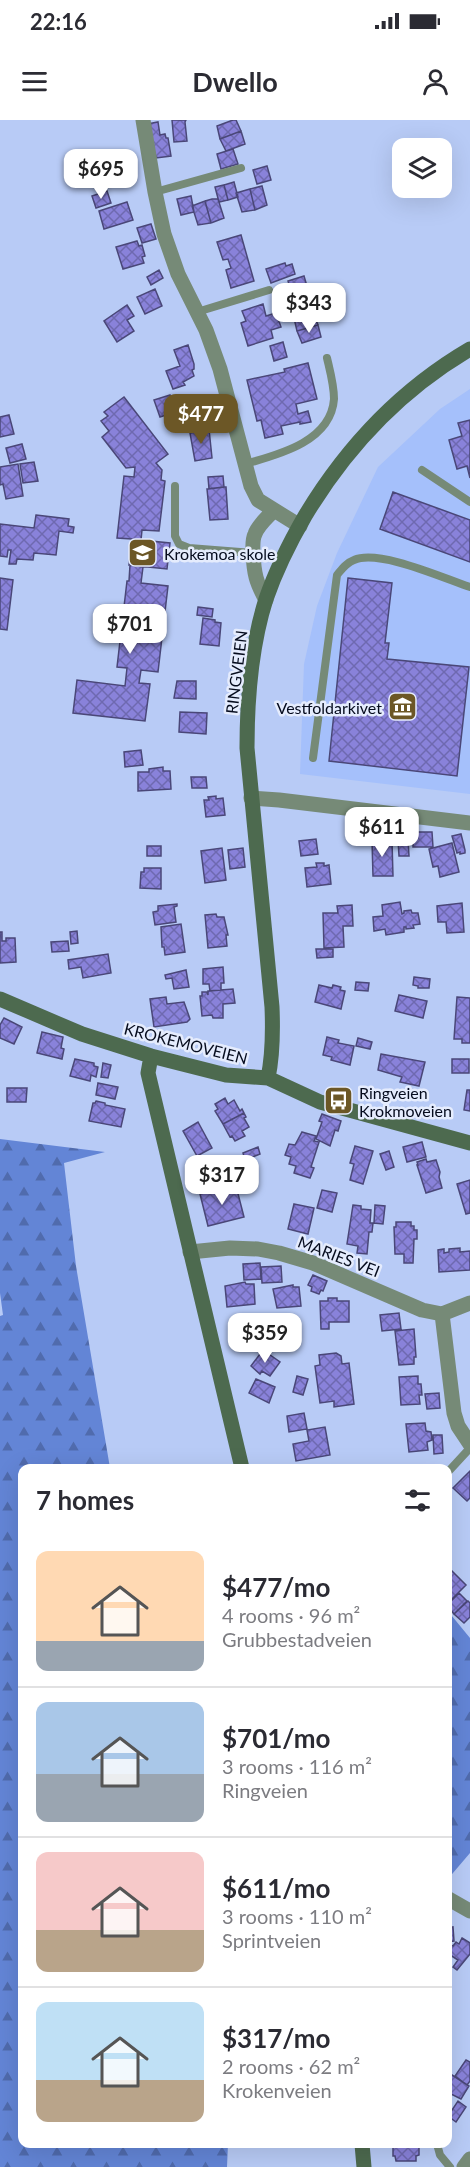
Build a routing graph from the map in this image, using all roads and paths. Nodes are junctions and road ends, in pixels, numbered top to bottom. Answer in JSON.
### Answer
{"nodes":[{"id":1,"x":143,"y":120,"type":"edge"},
{"id":2,"x":241,"y":168,"type":"dead end"},
{"id":3,"x":155,"y":192,"type":"junction"},
{"id":4,"x":269,"y":290,"type":"dead end"},
{"id":5,"x":197,"y":312,"type":"junction"},
{"id":6,"x":470,"y":349,"type":"edge"},
{"id":7,"x":327,"y":358,"type":"dead end"},
{"id":8,"x":244,"y":464,"type":"junction"},
{"id":9,"x":422,"y":470,"type":"dead end"},
{"id":10,"x":175,"y":486,"type":"dead end"},
{"id":11,"x":470,"y":502,"type":"edge"},
{"id":12,"x":273,"y":511,"type":"junction"},
{"id":13,"x":300,"y":526,"type":"junction"},
{"id":14,"x":253,"y":553,"type":"junction"},
{"id":15,"x":470,"y":587,"type":"edge"},
{"id":16,"x":266,"y":600,"type":"junction"},
{"id":17,"x":313,"y":758,"type":"dead end"},
{"id":18,"x":251,"y":798,"type":"junction"},
{"id":19,"x":470,"y":823,"type":"edge"},
{"id":20,"x":0,"y":999,"type":"edge"},
{"id":21,"x":151,"y":1056,"type":"junction"},
{"id":22,"x":268,"y":1078,"type":"junction"},
{"id":23,"x":470,"y":1143,"type":"edge"},
{"id":24,"x":190,"y":1252,"type":"junction"},
{"id":25,"x":470,"y":1304,"type":"edge"},
{"id":26,"x":442,"y":1314,"type":"junction"},
{"id":27,"x":470,"y":1446,"type":"edge"},
{"id":28,"x":241,"y":1464,"type":"edge"},
{"id":29,"x":452,"y":1467,"type":"edge"},
{"id":30,"x":452,"y":1901,"type":"edge"},
{"id":31,"x":470,"y":1911,"type":"edge"},
{"id":32,"x":362,"y":2148,"type":"edge"},
{"id":33,"x":437,"y":2148,"type":"edge"},
{"id":34,"x":470,"y":2159,"type":"edge"},
{"id":35,"x":364,"y":2167,"type":"edge"},
{"id":36,"x":450,"y":2167,"type":"edge"},
{"id":37,"x":464,"y":2167,"type":"edge"}],
"edges":[{"from":1,"to":3,"type":"street"},
{"from":2,"to":3,"type":"lane"},
{"from":3,"to":5,"type":"street"},
{"from":4,"to":5,"type":"lane"},
{"from":5,"to":8,"type":"street"},
{"from":6,"to":13,"type":"main road","name":"RINGVEIEN"},
{"from":7,"to":8,"type":"lane"},
{"from":8,"to":12,"type":"street"},
{"from":9,"to":11,"type":"lane"},
{"from":10,"to":14,"type":"lane"},
{"from":12,"to":13,"type":"street"},
{"from":12,"to":14,"type":"street"},
{"from":13,"to":16,"type":"main road","name":"RINGVEIEN"},
{"from":14,"to":16,"type":"street"},
{"from":15,"to":17,"type":"lane"},
{"from":16,"to":18,"type":"main road","name":"RINGVEIEN"},
{"from":18,"to":19,"type":"street"},
{"from":18,"to":22,"type":"main road","name":"RINGVEIEN"},
{"from":20,"to":21,"type":"main road","name":"KROKEMOVEIEN"},
{"from":21,"to":22,"type":"main road","name":"KROKEMOVEIEN"},
{"from":21,"to":24,"type":"main road"},
{"from":22,"to":23,"type":"main road","name":"KROKEMOVEIEN"},
{"from":24,"to":26,"type":"street","name":"MARIES VEI"},
{"from":24,"to":28,"type":"main road"},
{"from":25,"to":26,"type":"street"},
{"from":26,"to":27,"type":"street"},
{"from":27,"to":29,"type":"lane"},
{"from":30,"to":31,"type":"street"},
{"from":32,"to":35,"type":"main road"},
{"from":33,"to":36,"type":"lane"},
{"from":34,"to":37,"type":"street"}]}
